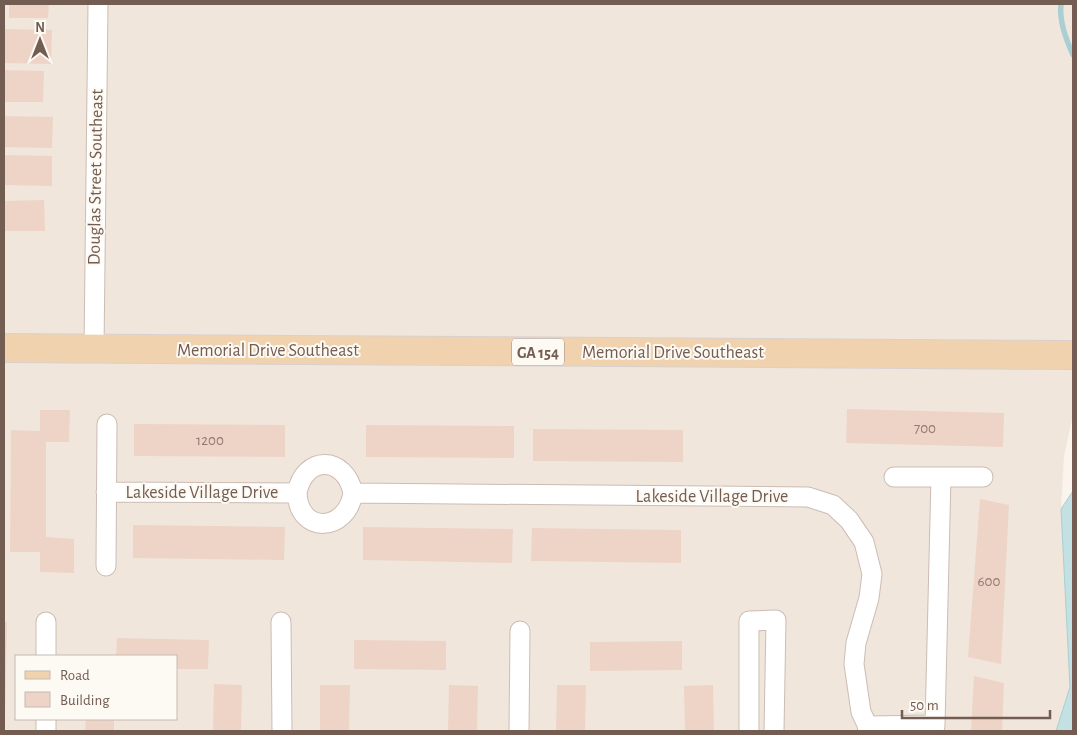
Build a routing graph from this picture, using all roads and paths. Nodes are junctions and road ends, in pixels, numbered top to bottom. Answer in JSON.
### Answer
{"nodes":[{"id":1,"x":98,"y":4,"type":"edge"},
{"id":2,"x":4,"y":348,"type":"edge"},
{"id":3,"x":94,"y":349,"type":"junction"},
{"id":4,"x":1073,"y":355,"type":"edge"},
{"id":5,"x":106,"y":424,"type":"dead end"},
{"id":6,"x":894,"y":477,"type":"dead end"},
{"id":7,"x":941,"y":477,"type":"junction"},
{"id":8,"x":983,"y":477,"type":"dead end"},
{"id":9,"x":106,"y":492,"type":"junction"},
{"id":10,"x":297,"y":493,"type":"junction"},
{"id":11,"x":353,"y":493,"type":"junction"},
{"id":12,"x":106,"y":566,"type":"dead end"},
{"id":13,"x":46,"y":622,"type":"dead end"},
{"id":14,"x":281,"y":622,"type":"dead end"},
{"id":15,"x":520,"y":631,"type":"dead end"},
{"id":16,"x":46,"y":655,"type":"edge"},
{"id":17,"x":868,"y":728,"type":"edge"},
{"id":18,"x":934,"y":728,"type":"edge"},
{"id":19,"x":282,"y":731,"type":"edge"},
{"id":20,"x":519,"y":731,"type":"edge"},
{"id":21,"x":749,"y":731,"type":"edge"},
{"id":22,"x":774,"y":731,"type":"edge"}],
"edges":[{"from":1,"to":3,"type":"street","name":"Douglas Street Southeast"},
{"from":2,"to":3,"type":"main road","name":"Memorial Drive Southeast","number":"GA 154"},
{"from":3,"to":4,"type":"main road","name":"Memorial Drive Southeast","number":"GA 154"},
{"from":5,"to":9,"type":"street","name":"Lakeside Village Drive"},
{"from":6,"to":7,"type":"street"},
{"from":7,"to":8,"type":"street"},
{"from":7,"to":18,"type":"street","name":"Lakeside Village Drive"},
{"from":9,"to":10,"type":"street","name":"Lakeside Village Drive"},
{"from":9,"to":12,"type":"street","name":"Lakeside Village Drive"},
{"from":10,"to":11,"type":"street","name":"Lakeside Village Drive"},
{"from":10,"to":11,"type":"street","name":"Lakeside Village Drive"},
{"from":11,"to":17,"type":"street","name":"Lakeside Village Drive"},
{"from":13,"to":16,"type":"street"},
{"from":14,"to":19,"type":"street"},
{"from":15,"to":20,"type":"street"},
{"from":17,"to":18,"type":"street","name":"Lakeside Village Drive"},
{"from":21,"to":22,"type":"street"}]}
